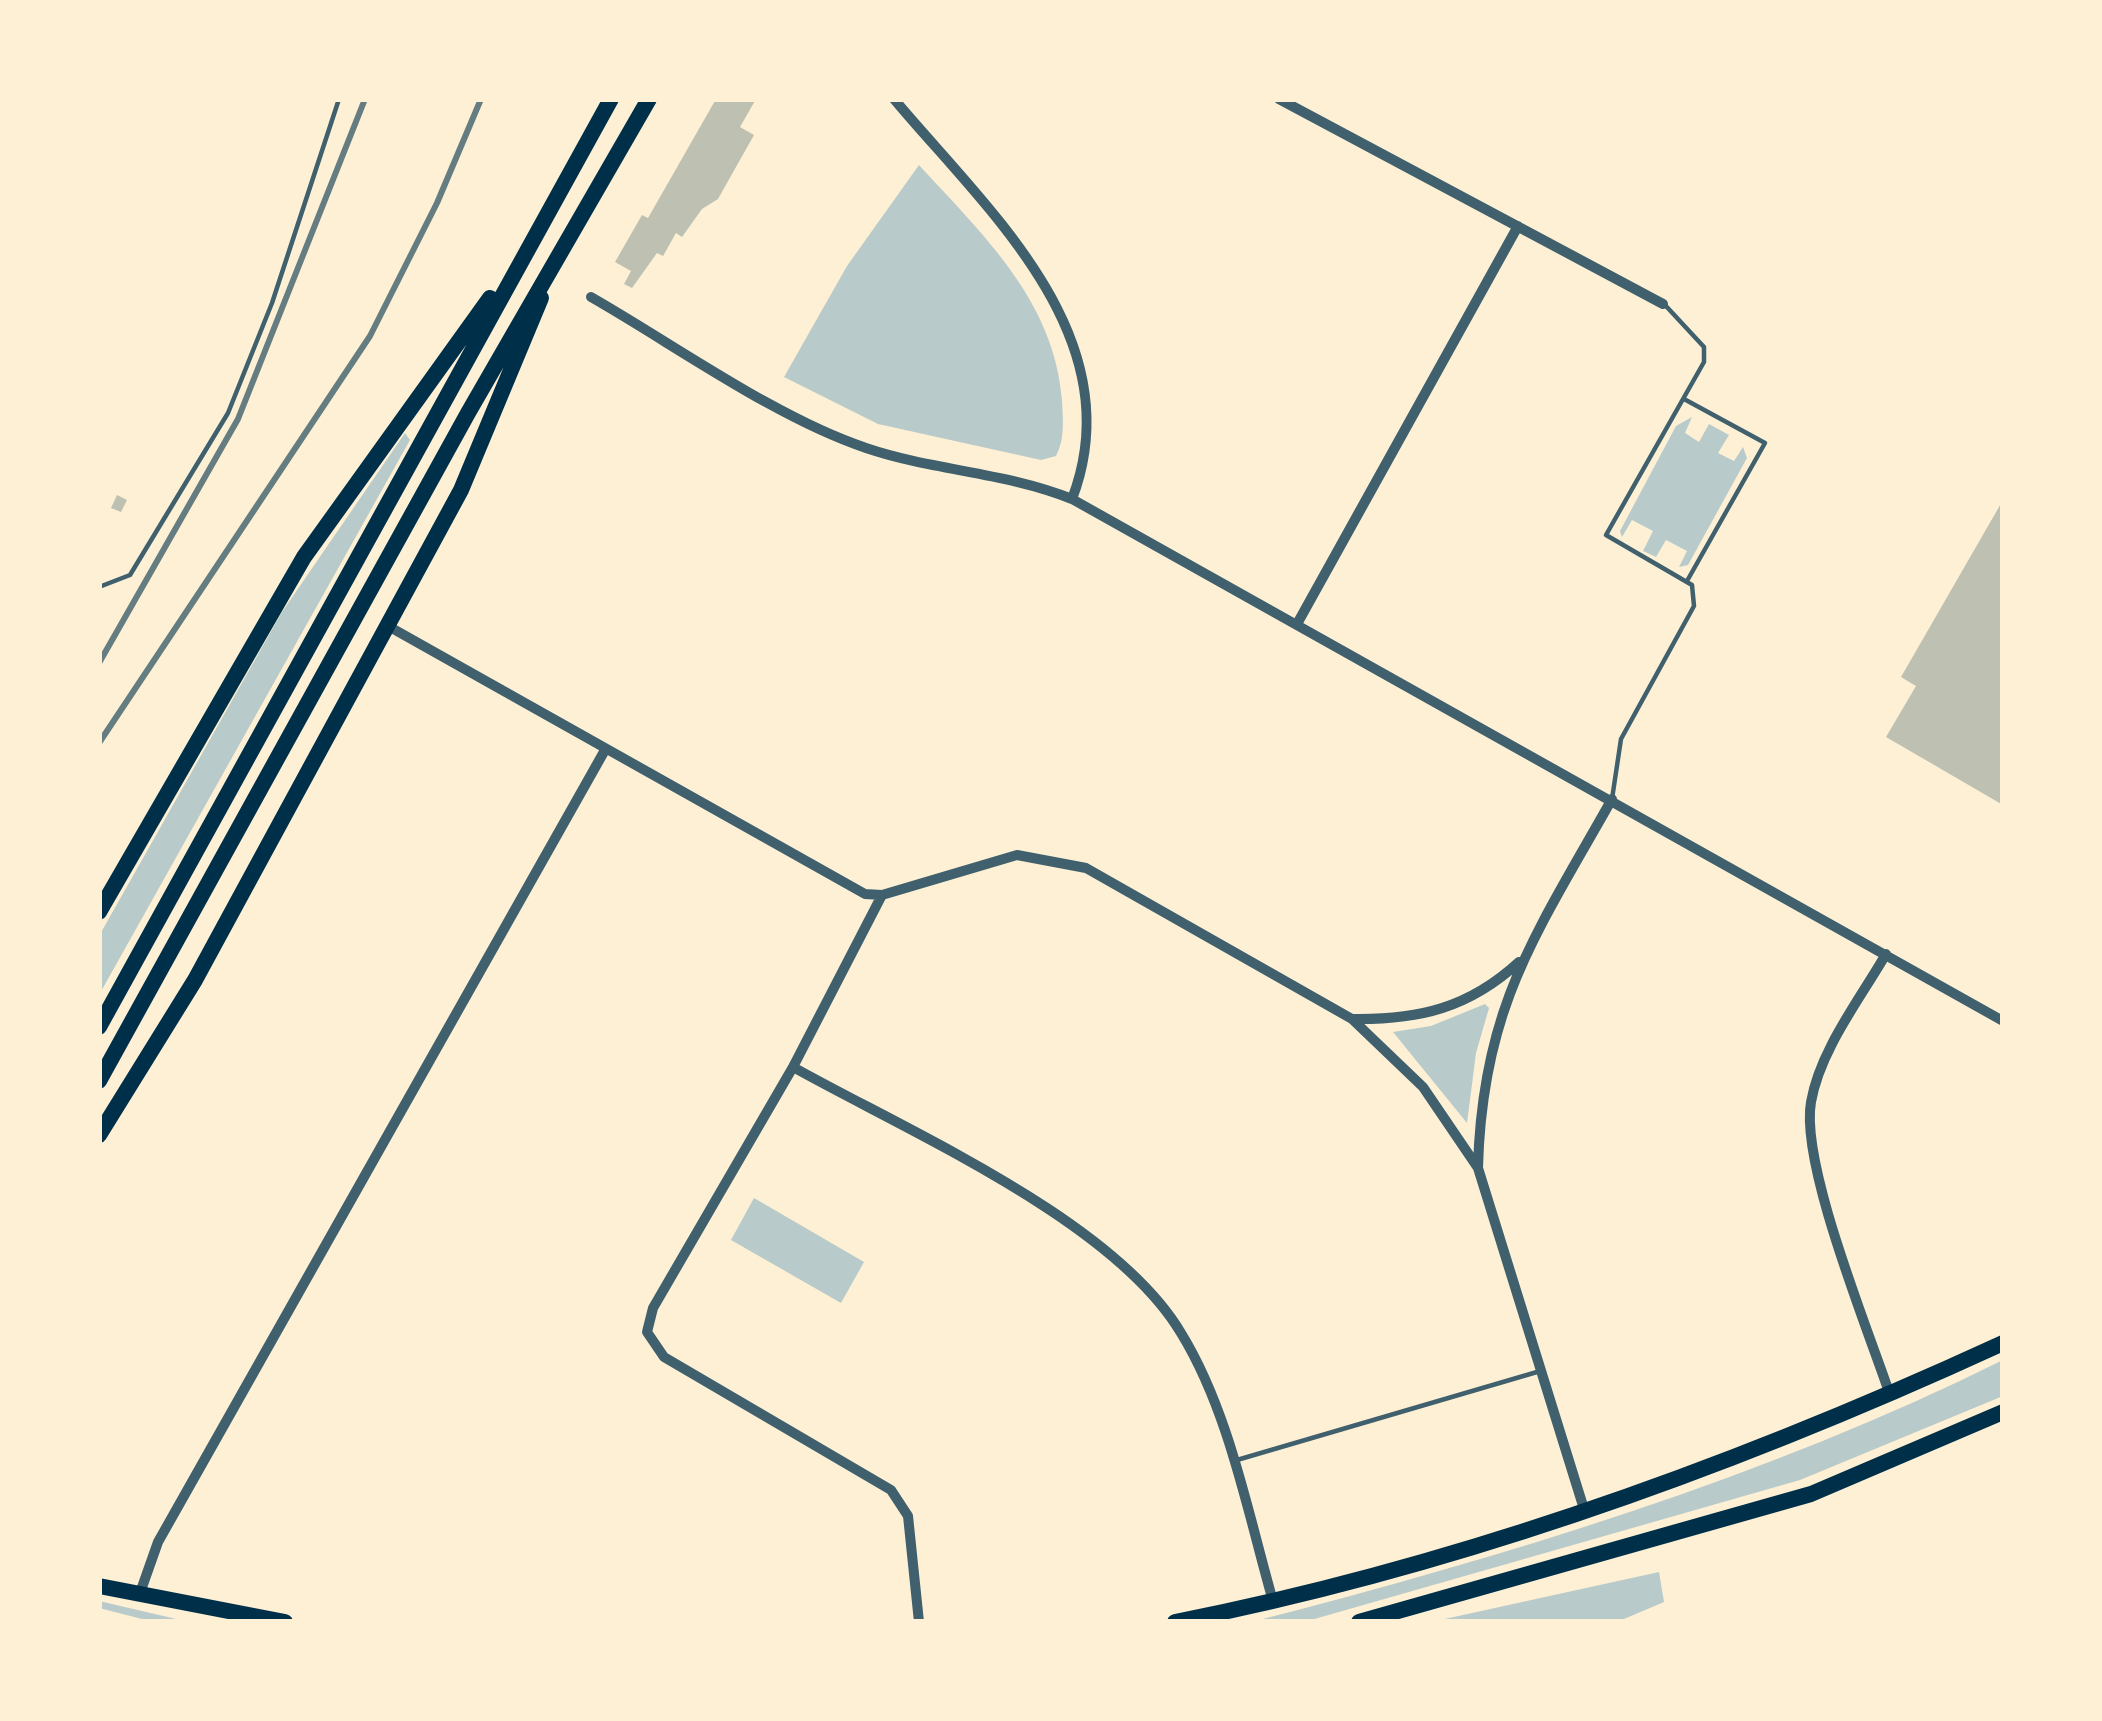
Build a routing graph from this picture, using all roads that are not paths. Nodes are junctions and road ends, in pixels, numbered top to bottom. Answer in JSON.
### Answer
{"nodes":[{"id":1,"x":339,"y":99,"type":"edge"},
{"id":2,"x":611,"y":99,"type":"edge"},
{"id":3,"x":650,"y":99,"type":"edge"},
{"id":4,"x":1279,"y":99,"type":"edge"},
{"id":5,"x":896,"y":100,"type":"edge"},
{"id":6,"x":1518,"y":226,"type":"junction"},
{"id":7,"x":553,"y":263,"type":"junction"},
{"id":8,"x":514,"y":270,"type":"junction"},
{"id":9,"x":591,"y":298,"type":"dead end"},
{"id":10,"x":1663,"y":304,"type":"joint"},
{"id":11,"x":1684,"y":399,"type":"junction"},
{"id":12,"x":1072,"y":499,"type":"junction"},
{"id":13,"x":1687,"y":581,"type":"junction"},
{"id":14,"x":99,"y":587,"type":"edge"},
{"id":15,"x":1297,"y":624,"type":"junction"},
{"id":16,"x":388,"y":626,"type":"junction"},
{"id":17,"x":605,"y":751,"type":"junction"},
{"id":18,"x":1612,"y":799,"type":"junction"},
{"id":19,"x":882,"y":895,"type":"junction"},
{"id":20,"x":99,"y":912,"type":"edge"},
{"id":21,"x":1886,"y":954,"type":"junction"},
{"id":22,"x":1520,"y":961,"type":"junction"},
{"id":23,"x":1352,"y":1019,"type":"junction"},
{"id":24,"x":2003,"y":1021,"type":"edge"},
{"id":25,"x":99,"y":1028,"type":"edge"},
{"id":26,"x":793,"y":1067,"type":"junction"},
{"id":27,"x":99,"y":1081,"type":"edge"},
{"id":28,"x":99,"y":1135,"type":"edge"},
{"id":29,"x":1478,"y":1168,"type":"junction"},
{"id":30,"x":2003,"y":1343,"type":"edge"},
{"id":31,"x":1539,"y":1371,"type":"junction"},
{"id":32,"x":1890,"y":1395,"type":"junction"},
{"id":33,"x":2003,"y":1412,"type":"edge"},
{"id":34,"x":1231,"y":1461,"type":"junction"},
{"id":35,"x":1584,"y":1509,"type":"junction"},
{"id":36,"x":99,"y":1586,"type":"edge"},
{"id":37,"x":140,"y":1593,"type":"junction"},
{"id":38,"x":1273,"y":1601,"type":"junction"},
{"id":39,"x":285,"y":1622,"type":"edge"},
{"id":40,"x":919,"y":1622,"type":"edge"},
{"id":41,"x":1175,"y":1622,"type":"edge"},
{"id":42,"x":1359,"y":1622,"type":"edge"}],
"edges":[{"from":1,"to":14,"type":"lane"},
{"from":2,"to":8,"type":"highway"},
{"from":3,"to":7,"type":"highway"},
{"from":4,"to":6,"type":"street"},
{"from":5,"to":12,"type":"street"},
{"from":6,"to":10,"type":"street"},
{"from":6,"to":15,"type":"street"},
{"from":7,"to":16,"type":"highway"},
{"from":7,"to":27,"type":"highway"},
{"from":8,"to":20,"type":"highway"},
{"from":8,"to":25,"type":"highway"},
{"from":9,"to":12,"type":"street"},
{"from":10,"to":11,"type":"lane"},
{"from":11,"to":13,"type":"lane"},
{"from":11,"to":13,"type":"lane"},
{"from":12,"to":15,"type":"street"},
{"from":13,"to":18,"type":"lane"},
{"from":15,"to":18,"type":"street"},
{"from":16,"to":17,"type":"street"},
{"from":16,"to":28,"type":"highway"},
{"from":17,"to":19,"type":"street"},
{"from":17,"to":37,"type":"street"},
{"from":18,"to":21,"type":"street"},
{"from":18,"to":22,"type":"street"},
{"from":19,"to":23,"type":"street"},
{"from":19,"to":26,"type":"street"},
{"from":21,"to":24,"type":"street"},
{"from":21,"to":32,"type":"street"},
{"from":22,"to":23,"type":"street"},
{"from":22,"to":29,"type":"street"},
{"from":23,"to":29,"type":"street"},
{"from":26,"to":34,"type":"street"},
{"from":26,"to":40,"type":"street"},
{"from":29,"to":31,"type":"street"},
{"from":30,"to":32,"type":"highway"},
{"from":31,"to":34,"type":"lane"},
{"from":31,"to":35,"type":"street"},
{"from":32,"to":35,"type":"highway"},
{"from":33,"to":42,"type":"highway"},
{"from":34,"to":38,"type":"street"},
{"from":35,"to":38,"type":"highway"},
{"from":36,"to":37,"type":"highway"},
{"from":37,"to":39,"type":"highway"},
{"from":38,"to":41,"type":"highway"}]}
